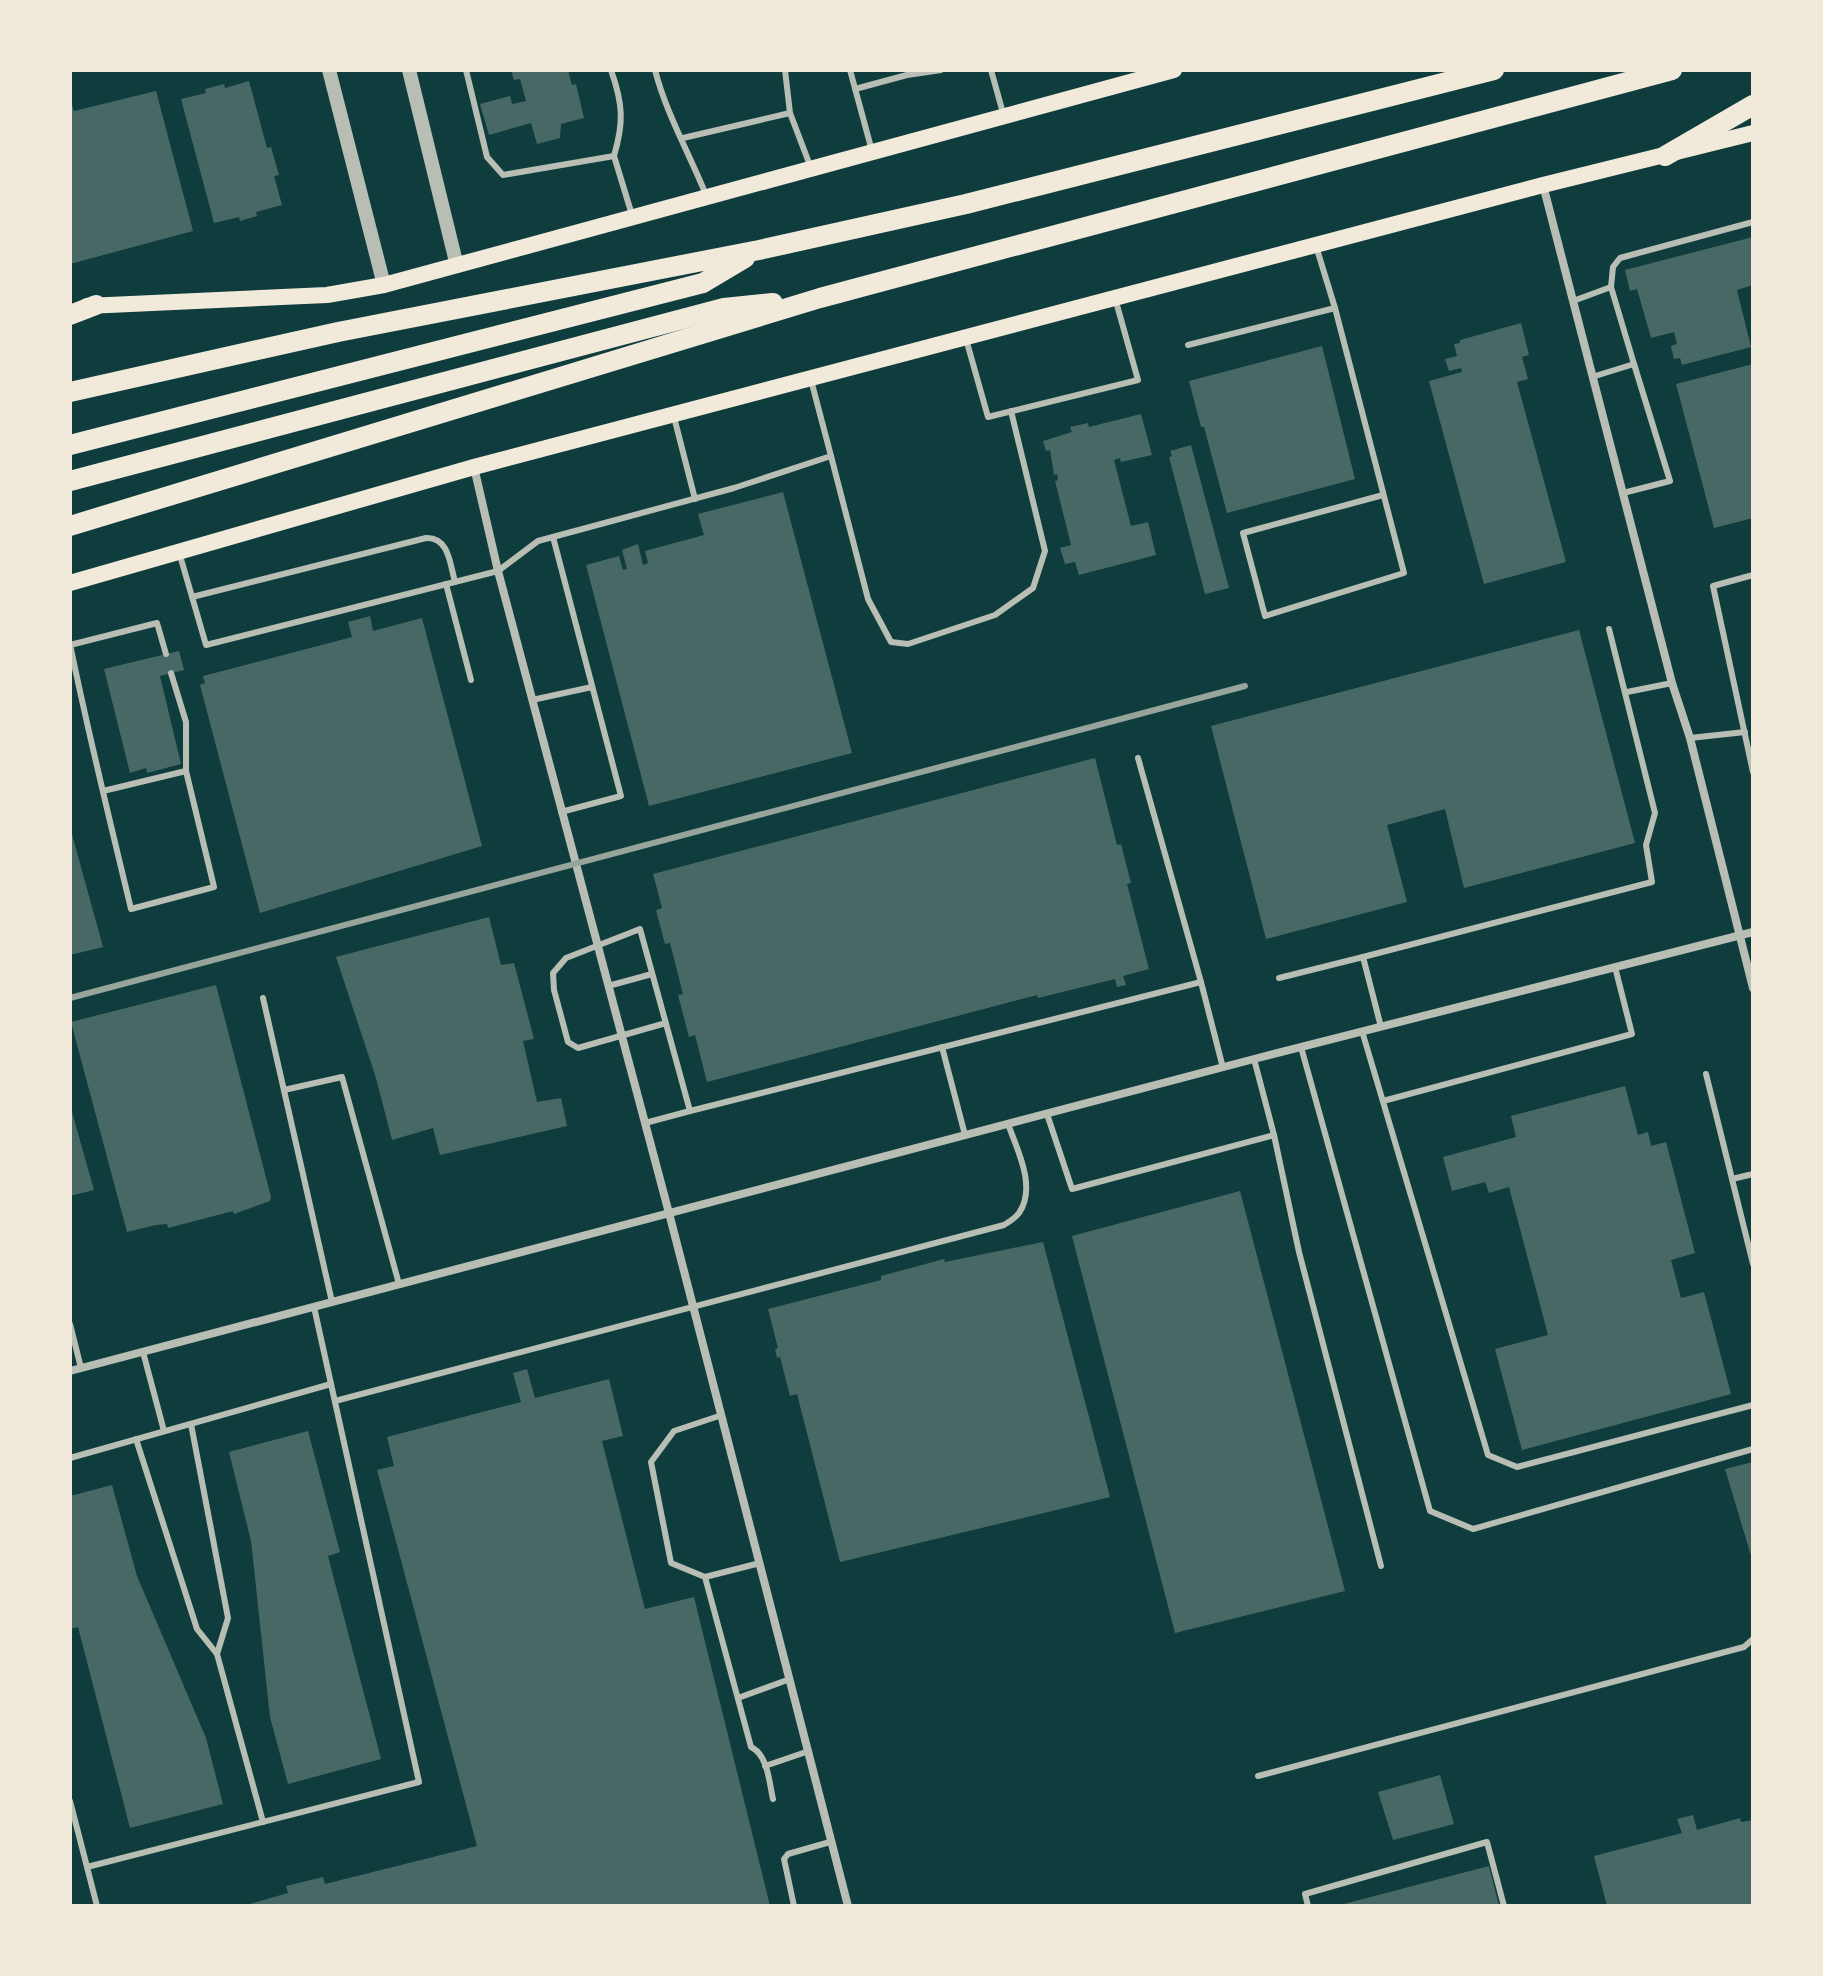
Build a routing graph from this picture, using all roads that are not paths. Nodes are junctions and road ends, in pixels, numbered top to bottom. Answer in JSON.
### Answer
{"nodes":[{"id":1,"x":329,"y":70,"type":"edge"},
{"id":2,"x":409,"y":70,"type":"edge"},
{"id":3,"x":466,"y":70,"type":"edge"},
{"id":4,"x":611,"y":70,"type":"edge"},
{"id":5,"x":655,"y":70,"type":"edge"},
{"id":6,"x":785,"y":70,"type":"edge"},
{"id":7,"x":850,"y":70,"type":"edge"},
{"id":8,"x":941,"y":70,"type":"edge"},
{"id":9,"x":991,"y":70,"type":"edge"},
{"id":10,"x":1174,"y":70,"type":"edge"},
{"id":11,"x":1494,"y":70,"type":"edge"},
{"id":12,"x":1672,"y":70,"type":"edge"},
{"id":13,"x":855,"y":89,"type":"junction"},
{"id":14,"x":1753,"y":105,"type":"edge"},
{"id":15,"x":790,"y":113,"type":"junction"},
{"id":16,"x":1004,"y":117,"type":"junction"},
{"id":17,"x":1753,"y":133,"type":"edge"},
{"id":18,"x":683,"y":138,"type":"junction"},
{"id":19,"x":873,"y":153,"type":"junction"},
{"id":20,"x":614,"y":156,"type":"junction"},
{"id":21,"x":1665,"y":156,"type":"junction"},
{"id":22,"x":811,"y":169,"type":"junction"},
{"id":23,"x":1543,"y":185,"type":"junction"},
{"id":24,"x":708,"y":198,"type":"junction"},
{"id":25,"x":633,"y":218,"type":"junction"},
{"id":26,"x":1753,"y":222,"type":"edge"},
{"id":27,"x":1315,"y":246,"type":"junction"},
{"id":28,"x":759,"y":250,"type":"junction"},
{"id":29,"x":457,"y":266,"type":"junction"},
{"id":30,"x":384,"y":285,"type":"junction"},
{"id":31,"x":1611,"y":287,"type":"junction"},
{"id":32,"x":820,"y":298,"type":"junction"},
{"id":33,"x":1115,"y":298,"type":"junction"},
{"id":34,"x":1573,"y":301,"type":"junction"},
{"id":35,"x":96,"y":305,"type":"joint"},
{"id":36,"x":1335,"y":308,"type":"junction"},
{"id":37,"x":70,"y":312,"type":"edge"},
{"id":38,"x":965,"y":337,"type":"junction"},
{"id":39,"x":1188,"y":345,"type":"dead end"},
{"id":40,"x":1634,"y":364,"type":"junction"},
{"id":41,"x":1592,"y":377,"type":"junction"},
{"id":42,"x":810,"y":378,"type":"junction"},
{"id":43,"x":70,"y":392,"type":"edge"},
{"id":44,"x":1011,"y":411,"type":"junction"},
{"id":45,"x":673,"y":414,"type":"junction"},
{"id":46,"x":70,"y":445,"type":"edge"},
{"id":47,"x":831,"y":456,"type":"junction"},
{"id":48,"x":474,"y":467,"type":"junction"},
{"id":49,"x":70,"y":481,"type":"edge"},
{"id":50,"x":1623,"y":493,"type":"junction"},
{"id":51,"x":1383,"y":495,"type":"junction"},
{"id":52,"x":695,"y":499,"type":"junction"},
{"id":53,"x":70,"y":526,"type":"edge"},
{"id":54,"x":553,"y":537,"type":"junction"},
{"id":55,"x":179,"y":552,"type":"junction"},
{"id":56,"x":498,"y":571,"type":"junction"},
{"id":57,"x":1753,"y":575,"type":"edge"},
{"id":58,"x":455,"y":582,"type":"junction"},
{"id":59,"x":70,"y":583,"type":"edge"},
{"id":60,"x":446,"y":584,"type":"junction"},
{"id":61,"x":192,"y":597,"type":"junction"},
{"id":62,"x":1609,"y":629,"type":"dead end"},
{"id":63,"x":70,"y":645,"type":"edge"},
{"id":64,"x":166,"y":654,"type":"dead end"},
{"id":65,"x":171,"y":673,"type":"dead end"},
{"id":66,"x":471,"y":680,"type":"dead end"},
{"id":67,"x":1672,"y":683,"type":"junction"},
{"id":68,"x":592,"y":687,"type":"junction"},
{"id":69,"x":1627,"y":692,"type":"junction"},
{"id":70,"x":532,"y":700,"type":"junction"},
{"id":71,"x":1745,"y":732,"type":"junction"},
{"id":72,"x":1690,"y":738,"type":"junction"},
{"id":73,"x":1138,"y":758,"type":"dead end"},
{"id":74,"x":186,"y":771,"type":"junction"},
{"id":75,"x":1753,"y":772,"type":"edge"},
{"id":76,"x":103,"y":791,"type":"junction"},
{"id":77,"x":561,"y":812,"type":"junction"},
{"id":78,"x":1753,"y":932,"type":"edge"},
{"id":79,"x":1739,"y":935,"type":"junction"},
{"id":80,"x":597,"y":946,"type":"junction"},
{"id":81,"x":1363,"y":957,"type":"junction"},
{"id":82,"x":1615,"y":967,"type":"junction"},
{"id":83,"x":652,"y":974,"type":"junction"},
{"id":84,"x":1279,"y":978,"type":"dead end"},
{"id":85,"x":1201,"y":982,"type":"junction"},
{"id":86,"x":608,"y":986,"type":"junction"},
{"id":87,"x":1753,"y":988,"type":"edge"},
{"id":88,"x":263,"y":998,"type":"dead end"},
{"id":89,"x":666,"y":1023,"type":"junction"},
{"id":90,"x":1381,"y":1027,"type":"junction"},
{"id":91,"x":1362,"y":1031,"type":"junction"},
{"id":92,"x":622,"y":1037,"type":"junction"},
{"id":93,"x":942,"y":1047,"type":"junction"},
{"id":94,"x":1301,"y":1047,"type":"junction"},
{"id":95,"x":1254,"y":1059,"type":"junction"},
{"id":96,"x":1223,"y":1068,"type":"junction"},
{"id":97,"x":1706,"y":1074,"type":"dead end"},
{"id":98,"x":284,"y":1090,"type":"junction"},
{"id":99,"x":1383,"y":1101,"type":"junction"},
{"id":100,"x":690,"y":1111,"type":"junction"},
{"id":101,"x":1047,"y":1114,"type":"junction"},
{"id":102,"x":645,"y":1123,"type":"junction"},
{"id":103,"x":1008,"y":1124,"type":"junction"},
{"id":104,"x":965,"y":1135,"type":"junction"},
{"id":105,"x":1274,"y":1135,"type":"junction"},
{"id":106,"x":1753,"y":1174,"type":"edge"},
{"id":107,"x":1732,"y":1179,"type":"junction"},
{"id":108,"x":669,"y":1213,"type":"junction"},
{"id":109,"x":1753,"y":1264,"type":"edge"},
{"id":110,"x":399,"y":1284,"type":"junction"},
{"id":111,"x":332,"y":1302,"type":"junction"},
{"id":112,"x":314,"y":1307,"type":"junction"},
{"id":113,"x":694,"y":1307,"type":"junction"},
{"id":114,"x":70,"y":1324,"type":"edge"},
{"id":115,"x":143,"y":1352,"type":"junction"},
{"id":116,"x":81,"y":1368,"type":"junction"},
{"id":117,"x":70,"y":1371,"type":"edge"},
{"id":118,"x":331,"y":1384,"type":"junction"},
{"id":119,"x":335,"y":1401,"type":"junction"},
{"id":120,"x":1753,"y":1405,"type":"edge"},
{"id":121,"x":722,"y":1415,"type":"junction"},
{"id":122,"x":191,"y":1424,"type":"junction"},
{"id":123,"x":164,"y":1431,"type":"junction"},
{"id":124,"x":136,"y":1439,"type":"junction"},
{"id":125,"x":1753,"y":1449,"type":"edge"},
{"id":126,"x":70,"y":1458,"type":"edge"},
{"id":127,"x":760,"y":1563,"type":"junction"},
{"id":128,"x":1381,"y":1566,"type":"dead end"},
{"id":129,"x":705,"y":1577,"type":"junction"},
{"id":130,"x":1753,"y":1639,"type":"edge"},
{"id":131,"x":217,"y":1654,"type":"junction"},
{"id":132,"x":790,"y":1679,"type":"junction"},
{"id":133,"x":738,"y":1698,"type":"junction"},
{"id":134,"x":809,"y":1751,"type":"junction"},
{"id":135,"x":765,"y":1766,"type":"junction"},
{"id":136,"x":1258,"y":1776,"type":"dead end"},
{"id":137,"x":773,"y":1799,"type":"dead end"},
{"id":138,"x":70,"y":1801,"type":"edge"},
{"id":139,"x":263,"y":1822,"type":"junction"},
{"id":140,"x":830,"y":1842,"type":"junction"},
{"id":141,"x":87,"y":1867,"type":"junction"},
{"id":142,"x":97,"y":1906,"type":"edge"},
{"id":143,"x":794,"y":1906,"type":"edge"},
{"id":144,"x":848,"y":1906,"type":"edge"},
{"id":145,"x":1308,"y":1906,"type":"edge"},
{"id":146,"x":1504,"y":1906,"type":"edge"}],
"edges":[{"from":1,"to":30,"type":"street"},
{"from":2,"to":29,"type":"street"},
{"from":3,"to":20,"type":"lane"},
{"from":4,"to":20,"type":"lane"},
{"from":5,"to":18,"type":"lane"},
{"from":6,"to":15,"type":"lane"},
{"from":7,"to":13,"type":"lane"},
{"from":8,"to":13,"type":"lane"},
{"from":9,"to":16,"type":"lane"},
{"from":10,"to":16,"type":"main road"},
{"from":11,"to":28,"type":"highway"},
{"from":12,"to":32,"type":"highway"},
{"from":13,"to":19,"type":"lane"},
{"from":14,"to":21,"type":"highway"},
{"from":15,"to":18,"type":"lane"},
{"from":15,"to":22,"type":"lane"},
{"from":16,"to":19,"type":"main road"},
{"from":17,"to":21,"type":"main road"},
{"from":18,"to":24,"type":"lane"},
{"from":19,"to":22,"type":"main road"},
{"from":20,"to":25,"type":"lane"},
{"from":21,"to":23,"type":"main road"},
{"from":22,"to":24,"type":"main road"},
{"from":23,"to":27,"type":"main road"},
{"from":23,"to":34,"type":"street"},
{"from":24,"to":25,"type":"main road"},
{"from":25,"to":29,"type":"main road"},
{"from":26,"to":31,"type":"lane"},
{"from":27,"to":33,"type":"main road"},
{"from":27,"to":36,"type":"lane"},
{"from":28,"to":43,"type":"highway"},
{"from":28,"to":46,"type":"highway"},
{"from":29,"to":30,"type":"main road"},
{"from":30,"to":35,"type":"main road"},
{"from":31,"to":34,"type":"lane"},
{"from":31,"to":40,"type":"lane"},
{"from":32,"to":49,"type":"highway"},
{"from":32,"to":53,"type":"highway"},
{"from":33,"to":38,"type":"main road"},
{"from":33,"to":44,"type":"lane"},
{"from":34,"to":41,"type":"street"},
{"from":35,"to":37,"type":"highway"},
{"from":36,"to":39,"type":"lane"},
{"from":36,"to":51,"type":"lane"},
{"from":38,"to":42,"type":"main road"},
{"from":38,"to":44,"type":"lane"},
{"from":40,"to":41,"type":"lane"},
{"from":40,"to":50,"type":"lane"},
{"from":41,"to":50,"type":"street"},
{"from":42,"to":45,"type":"main road"},
{"from":42,"to":47,"type":"lane"},
{"from":44,"to":47,"type":"lane"},
{"from":45,"to":48,"type":"main road"},
{"from":45,"to":52,"type":"lane"},
{"from":47,"to":52,"type":"lane"},
{"from":48,"to":55,"type":"main road"},
{"from":48,"to":56,"type":"street"},
{"from":50,"to":67,"type":"street"},
{"from":51,"to":51,"type":"lane"},
{"from":52,"to":54,"type":"lane"},
{"from":54,"to":56,"type":"lane"},
{"from":54,"to":68,"type":"lane"},
{"from":55,"to":59,"type":"main road"},
{"from":55,"to":61,"type":"lane"},
{"from":56,"to":58,"type":"lane"},
{"from":56,"to":70,"type":"street"},
{"from":57,"to":71,"type":"lane"},
{"from":58,"to":60,"type":"lane"},
{"from":58,"to":61,"type":"lane"},
{"from":60,"to":61,"type":"lane"},
{"from":60,"to":66,"type":"lane"},
{"from":62,"to":69,"type":"lane"},
{"from":63,"to":64,"type":"lane"},
{"from":63,"to":76,"type":"lane"},
{"from":65,"to":74,"type":"lane"},
{"from":67,"to":69,"type":"lane"},
{"from":67,"to":72,"type":"street"},
{"from":68,"to":70,"type":"lane"},
{"from":68,"to":77,"type":"lane"},
{"from":69,"to":81,"type":"lane"},
{"from":70,"to":77,"type":"street"},
{"from":71,"to":72,"type":"lane"},
{"from":71,"to":75,"type":"lane"},
{"from":72,"to":79,"type":"street"},
{"from":73,"to":85,"type":"lane"},
{"from":74,"to":76,"type":"lane"},
{"from":74,"to":76,"type":"lane"},
{"from":77,"to":80,"type":"street"},
{"from":78,"to":79,"type":"street"},
{"from":79,"to":82,"type":"street"},
{"from":79,"to":87,"type":"street"},
{"from":80,"to":83,"type":"lane"},
{"from":80,"to":86,"type":"street"},
{"from":80,"to":92,"type":"lane"},
{"from":81,"to":84,"type":"lane"},
{"from":81,"to":90,"type":"lane"},
{"from":82,"to":90,"type":"street"},
{"from":82,"to":99,"type":"lane"},
{"from":83,"to":86,"type":"lane"},
{"from":83,"to":89,"type":"lane"},
{"from":85,"to":93,"type":"lane"},
{"from":85,"to":96,"type":"lane"},
{"from":86,"to":92,"type":"street"},
{"from":88,"to":98,"type":"lane"},
{"from":89,"to":92,"type":"lane"},
{"from":89,"to":100,"type":"lane"},
{"from":90,"to":91,"type":"street"},
{"from":91,"to":94,"type":"street"},
{"from":91,"to":99,"type":"lane"},
{"from":92,"to":102,"type":"street"},
{"from":93,"to":100,"type":"lane"},
{"from":93,"to":104,"type":"lane"},
{"from":94,"to":95,"type":"street"},
{"from":94,"to":125,"type":"lane"},
{"from":95,"to":96,"type":"street"},
{"from":95,"to":105,"type":"lane"},
{"from":96,"to":101,"type":"street"},
{"from":97,"to":107,"type":"lane"},
{"from":98,"to":110,"type":"lane"},
{"from":98,"to":111,"type":"lane"},
{"from":99,"to":120,"type":"lane"},
{"from":100,"to":102,"type":"lane"},
{"from":101,"to":103,"type":"street"},
{"from":101,"to":105,"type":"lane"},
{"from":102,"to":108,"type":"street"},
{"from":103,"to":104,"type":"street"},
{"from":103,"to":113,"type":"lane"},
{"from":104,"to":108,"type":"street"},
{"from":105,"to":128,"type":"lane"},
{"from":106,"to":107,"type":"lane"},
{"from":107,"to":109,"type":"lane"},
{"from":108,"to":110,"type":"street"},
{"from":108,"to":113,"type":"street"},
{"from":110,"to":111,"type":"street"},
{"from":111,"to":112,"type":"street"},
{"from":112,"to":115,"type":"street"},
{"from":112,"to":118,"type":"lane"},
{"from":113,"to":119,"type":"lane"},
{"from":113,"to":121,"type":"street"},
{"from":114,"to":116,"type":"lane"},
{"from":115,"to":116,"type":"street"},
{"from":115,"to":123,"type":"lane"},
{"from":116,"to":117,"type":"street"},
{"from":118,"to":119,"type":"lane"},
{"from":118,"to":122,"type":"lane"},
{"from":119,"to":139,"type":"lane"},
{"from":121,"to":127,"type":"street"},
{"from":121,"to":129,"type":"lane"},
{"from":122,"to":123,"type":"lane"},
{"from":122,"to":131,"type":"lane"},
{"from":123,"to":124,"type":"lane"},
{"from":124,"to":126,"type":"lane"},
{"from":124,"to":131,"type":"lane"},
{"from":127,"to":129,"type":"lane"},
{"from":127,"to":132,"type":"street"},
{"from":129,"to":133,"type":"lane"},
{"from":130,"to":136,"type":"lane"},
{"from":131,"to":139,"type":"lane"},
{"from":132,"to":133,"type":"lane"},
{"from":132,"to":134,"type":"street"},
{"from":133,"to":135,"type":"lane"},
{"from":134,"to":135,"type":"lane"},
{"from":134,"to":140,"type":"street"},
{"from":135,"to":137,"type":"lane"},
{"from":138,"to":141,"type":"lane"},
{"from":139,"to":141,"type":"lane"},
{"from":140,"to":143,"type":"lane"},
{"from":140,"to":144,"type":"street"},
{"from":141,"to":142,"type":"lane"},
{"from":145,"to":146,"type":"lane"}]}
